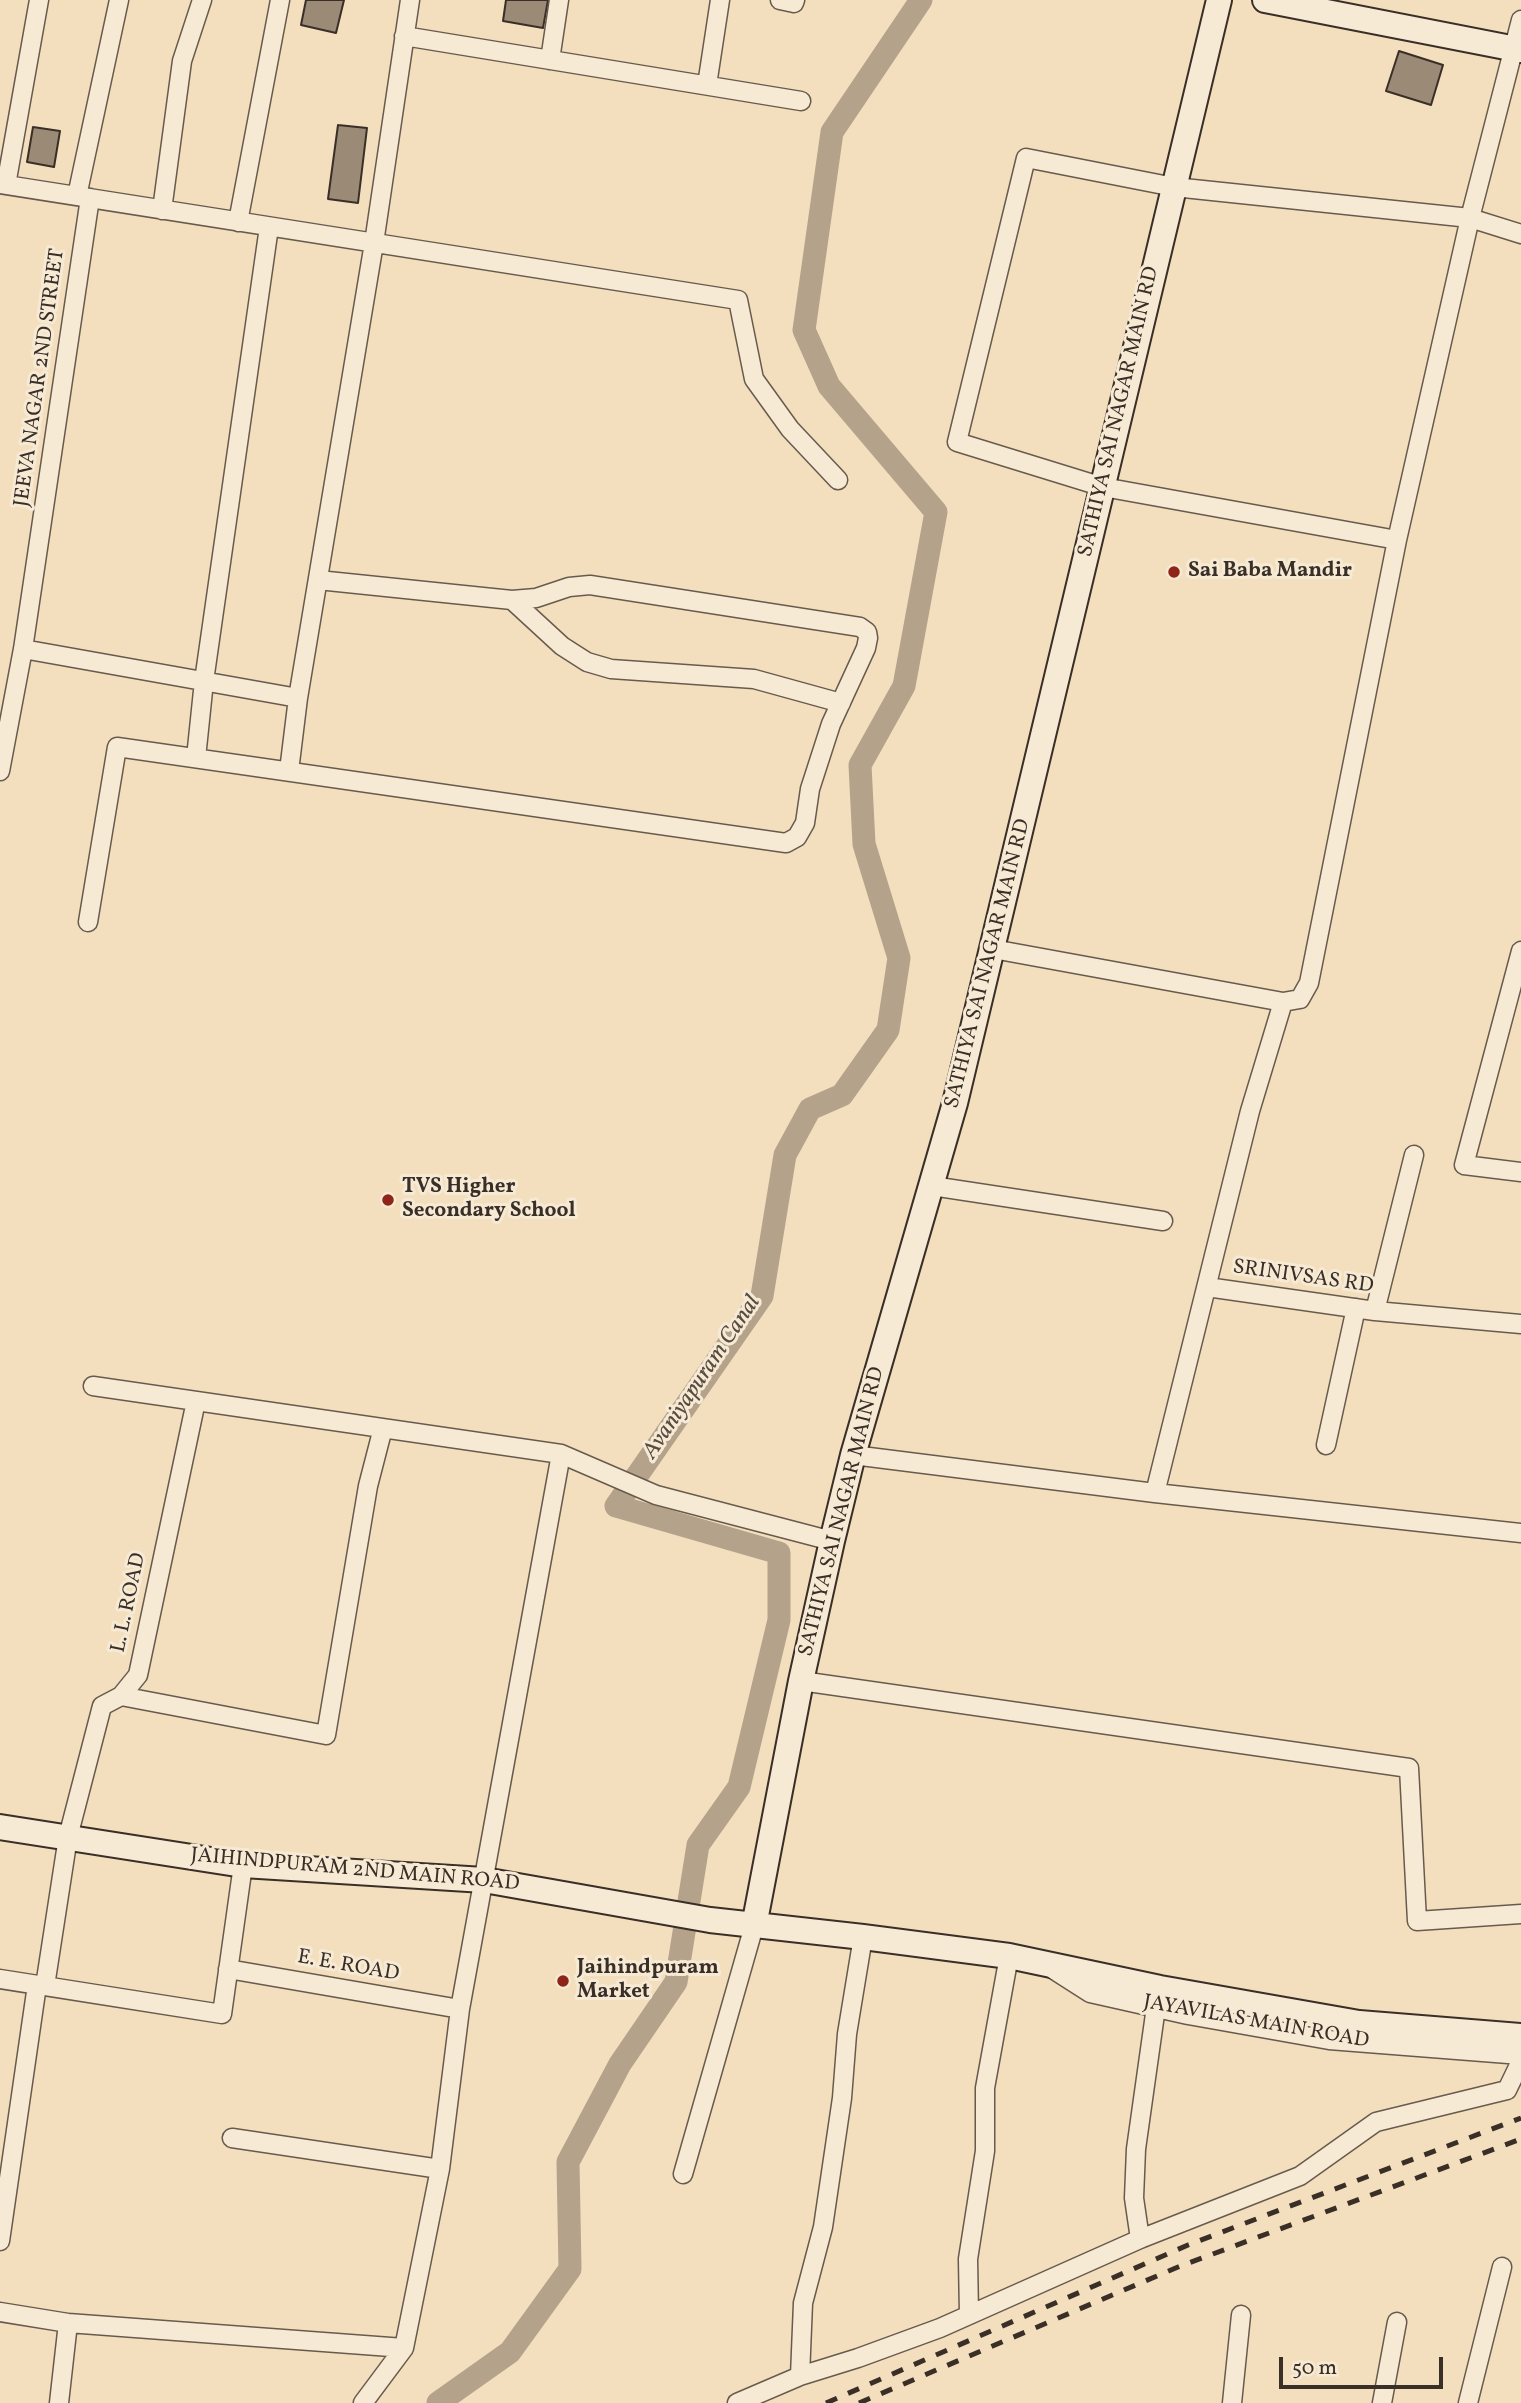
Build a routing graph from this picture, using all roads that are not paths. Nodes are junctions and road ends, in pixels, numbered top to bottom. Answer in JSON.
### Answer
{"nodes":[{"id":1,"x":40,"y":0,"type":"edge"},
{"id":2,"x":119,"y":0,"type":"edge"},
{"id":3,"x":202,"y":0,"type":"edge"},
{"id":4,"x":280,"y":0,"type":"edge"},
{"id":5,"x":410,"y":0,"type":"edge"},
{"id":6,"x":559,"y":0,"type":"edge"},
{"id":7,"x":720,"y":0,"type":"edge"},
{"id":8,"x":780,"y":0,"type":"edge"},
{"id":9,"x":794,"y":0,"type":"edge"},
{"id":10,"x":1219,"y":0,"type":"edge"},
{"id":11,"x":1265,"y":0,"type":"edge"},
{"id":12,"x":1521,"y":20,"type":"edge"},
{"id":13,"x":404,"y":36,"type":"junction"},
{"id":14,"x":1518,"y":49,"type":"edge"},
{"id":15,"x":550,"y":60,"type":"junction"},
{"id":16,"x":707,"y":86,"type":"junction"},
{"id":17,"x":801,"y":101,"type":"dead end"},
{"id":18,"x":3,"y":185,"type":"edge"},
{"id":19,"x":1174,"y":187,"type":"junction"},
{"id":20,"x":84,"y":197,"type":"junction"},
{"id":21,"x":162,"y":209,"type":"junction"},
{"id":22,"x":1470,"y":218,"type":"junction"},
{"id":23,"x":237,"y":222,"type":"junction"},
{"id":24,"x":270,"y":227,"type":"junction"},
{"id":25,"x":1521,"y":234,"type":"edge"},
{"id":26,"x":374,"y":243,"type":"junction"},
{"id":27,"x":838,"y":480,"type":"dead end"},
{"id":28,"x":1102,"y":487,"type":"junction"},
{"id":29,"x":1397,"y":540,"type":"junction"},
{"id":30,"x":318,"y":580,"type":"junction"},
{"id":31,"x":512,"y":600,"type":"junction"},
{"id":32,"x":23,"y":649,"type":"junction"},
{"id":33,"x":204,"y":681,"type":"junction"},
{"id":34,"x":298,"y":698,"type":"junction"},
{"id":35,"x":841,"y":703,"type":"junction"},
{"id":36,"x":196,"y":758,"type":"junction"},
{"id":37,"x":0,"y":771,"type":"edge"},
{"id":38,"x":289,"y":771,"type":"junction"},
{"id":39,"x":88,"y":922,"type":"dead end"},
{"id":40,"x":993,"y":949,"type":"junction"},
{"id":41,"x":1521,"y":951,"type":"edge"},
{"id":42,"x":1283,"y":1002,"type":"junction"},
{"id":43,"x":1414,"y":1156,"type":"dead end"},
{"id":44,"x":1521,"y":1172,"type":"edge"},
{"id":45,"x":932,"y":1186,"type":"junction"},
{"id":46,"x":1163,"y":1221,"type":"dead end"},
{"id":47,"x":1207,"y":1287,"type":"junction"},
{"id":48,"x":1356,"y":1308,"type":"junction"},
{"id":49,"x":1375,"y":1311,"type":"junction"},
{"id":50,"x":1521,"y":1324,"type":"edge"},
{"id":51,"x":93,"y":1386,"type":"dead end"},
{"id":52,"x":196,"y":1401,"type":"junction"},
{"id":53,"x":383,"y":1428,"type":"junction"},
{"id":54,"x":1326,"y":1445,"type":"dead end"},
{"id":55,"x":561,"y":1454,"type":"junction"},
{"id":56,"x":853,"y":1455,"type":"junction"},
{"id":57,"x":1155,"y":1493,"type":"junction"},
{"id":58,"x":1521,"y":1533,"type":"edge"},
{"id":59,"x":832,"y":1541,"type":"junction"},
{"id":60,"x":801,"y":1681,"type":"junction"},
{"id":61,"x":121,"y":1696,"type":"junction"},
{"id":62,"x":0,"y":1827,"type":"edge"},
{"id":63,"x":68,"y":1838,"type":"junction"},
{"id":64,"x":243,"y":1865,"type":"junction"},
{"id":65,"x":484,"y":1880,"type":"junction"},
{"id":66,"x":1521,"y":1914,"type":"edge"},
{"id":67,"x":710,"y":1920,"type":"joint"},
{"id":68,"x":754,"y":1926,"type":"junction"},
{"id":69,"x":863,"y":1937,"type":"junction"},
{"id":70,"x":1009,"y":1956,"type":"junction"},
{"id":71,"x":1042,"y":1963,"type":"junction"},
{"id":72,"x":228,"y":1969,"type":"junction"},
{"id":73,"x":0,"y":1979,"type":"edge"},
{"id":74,"x":41,"y":1986,"type":"junction"},
{"id":75,"x":1156,"y":2007,"type":"junction"},
{"id":76,"x":460,"y":2009,"type":"junction"},
{"id":77,"x":1521,"y":2036,"type":"edge"},
{"id":78,"x":1521,"y":2055,"type":"edge"},
{"id":79,"x":1521,"y":2062,"type":"edge"},
{"id":80,"x":232,"y":2138,"type":"dead end"},
{"id":81,"x":440,"y":2169,"type":"junction"},
{"id":82,"x":683,"y":2174,"type":"dead end"},
{"id":83,"x":1140,"y":2239,"type":"junction"},
{"id":84,"x":0,"y":2241,"type":"edge"},
{"id":85,"x":1502,"y":2267,"type":"dead end"},
{"id":86,"x":0,"y":2312,"type":"edge"},
{"id":87,"x":969,"y":2315,"type":"junction"},
{"id":88,"x":1241,"y":2315,"type":"dead end"},
{"id":89,"x":1397,"y":2322,"type":"dead end"},
{"id":90,"x":68,"y":2323,"type":"junction"},
{"id":91,"x":404,"y":2348,"type":"junction"},
{"id":92,"x":800,"y":2376,"type":"junction"},
{"id":93,"x":59,"y":2403,"type":"edge"},
{"id":94,"x":363,"y":2403,"type":"edge"},
{"id":95,"x":737,"y":2403,"type":"edge"},
{"id":96,"x":1233,"y":2403,"type":"edge"},
{"id":97,"x":1382,"y":2403,"type":"edge"},
{"id":98,"x":1468,"y":2403,"type":"edge"}],
"edges":[{"from":1,"to":18,"type":"street"},
{"from":2,"to":20,"type":"street","name":"JEEVA NAGAR 2ND STREET"},
{"from":3,"to":21,"type":"street"},
{"from":4,"to":23,"type":"street"},
{"from":5,"to":13,"type":"street"},
{"from":6,"to":15,"type":"street"},
{"from":7,"to":16,"type":"street"},
{"from":8,"to":9,"type":"street"},
{"from":10,"to":19,"type":"street","name":"SATHIYA SAI NAGAR MAIN RD"},
{"from":11,"to":14,"type":"street"},
{"from":12,"to":14,"type":"street"},
{"from":13,"to":15,"type":"street"},
{"from":13,"to":26,"type":"street"},
{"from":14,"to":22,"type":"street"},
{"from":15,"to":16,"type":"street"},
{"from":16,"to":17,"type":"street"},
{"from":18,"to":20,"type":"street"},
{"from":19,"to":22,"type":"street"},
{"from":19,"to":28,"type":"street","name":"SATHIYA SAI NAGAR MAIN RD"},
{"from":19,"to":28,"type":"street"},
{"from":20,"to":21,"type":"street"},
{"from":20,"to":32,"type":"street","name":"JEEVA NAGAR 2ND STREET"},
{"from":21,"to":23,"type":"street"},
{"from":22,"to":25,"type":"street"},
{"from":22,"to":29,"type":"street"},
{"from":23,"to":24,"type":"street"},
{"from":24,"to":26,"type":"street"},
{"from":24,"to":33,"type":"street"},
{"from":26,"to":27,"type":"street"},
{"from":26,"to":30,"type":"street"},
{"from":28,"to":29,"type":"street"},
{"from":28,"to":40,"type":"street","name":"SATHIYA SAI NAGAR MAIN RD"},
{"from":29,"to":42,"type":"street"},
{"from":30,"to":31,"type":"street"},
{"from":30,"to":34,"type":"street"},
{"from":31,"to":35,"type":"street"},
{"from":31,"to":35,"type":"street"},
{"from":32,"to":33,"type":"street"},
{"from":32,"to":37,"type":"street","name":"JEEVA NAGAR 2ND STREET"},
{"from":33,"to":34,"type":"street"},
{"from":33,"to":36,"type":"street"},
{"from":34,"to":38,"type":"street"},
{"from":35,"to":38,"type":"street"},
{"from":36,"to":38,"type":"street"},
{"from":36,"to":39,"type":"street"},
{"from":40,"to":42,"type":"street"},
{"from":40,"to":45,"type":"street","name":"SATHIYA SAI NAGAR MAIN RD"},
{"from":41,"to":44,"type":"street"},
{"from":42,"to":47,"type":"street"},
{"from":43,"to":49,"type":"street"},
{"from":45,"to":46,"type":"street"},
{"from":45,"to":56,"type":"street","name":"SATHIYA SAI NAGAR MAIN RD"},
{"from":47,"to":48,"type":"street","name":"SRINIVSAS RD"},
{"from":47,"to":57,"type":"street","name":"SRINIVSAS RD"},
{"from":48,"to":49,"type":"street","name":"SRINIVSAS RD"},
{"from":48,"to":54,"type":"street"},
{"from":49,"to":50,"type":"street","name":"SRINIVSAS RD"},
{"from":51,"to":52,"type":"street"},
{"from":52,"to":53,"type":"street"},
{"from":52,"to":61,"type":"street","name":"L. L. ROAD"},
{"from":53,"to":55,"type":"street"},
{"from":53,"to":61,"type":"street"},
{"from":55,"to":59,"type":"street"},
{"from":55,"to":65,"type":"street"},
{"from":56,"to":57,"type":"street"},
{"from":56,"to":59,"type":"street","name":"SATHIYA SAI NAGAR MAIN RD"},
{"from":57,"to":58,"type":"street"},
{"from":59,"to":60,"type":"street","name":"SATHIYA SAI NAGAR MAIN RD"},
{"from":60,"to":66,"type":"street"},
{"from":60,"to":68,"type":"street","name":"SATHIYA SAI NAGAR MAIN RD"},
{"from":61,"to":63,"type":"street","name":"L. L. ROAD"},
{"from":62,"to":63,"type":"street","name":"JAIHINDPURAM 2ND MAIN ROAD"},
{"from":63,"to":64,"type":"street","name":"JAIHINDPURAM 2ND MAIN ROAD"},
{"from":63,"to":74,"type":"street","name":"L. L. ROAD"},
{"from":64,"to":65,"type":"street","name":"JAIHINDPURAM 2ND MAIN ROAD"},
{"from":64,"to":72,"type":"street"},
{"from":65,"to":67,"type":"street","name":"JAIHINDPURAM 2ND MAIN ROAD"},
{"from":65,"to":76,"type":"street"},
{"from":67,"to":68,"type":"street","name":"JAYAVILAS MAIN ROAD"},
{"from":68,"to":69,"type":"street","name":"JAYAVILAS MAIN ROAD"},
{"from":68,"to":82,"type":"street"},
{"from":69,"to":70,"type":"street","name":"JAYAVILAS MAIN ROAD"},
{"from":69,"to":92,"type":"street"},
{"from":70,"to":71,"type":"street","name":"JAYAVILAS MAIN ROAD"},
{"from":70,"to":87,"type":"street"},
{"from":71,"to":75,"type":"street","name":"JAYAVILAS MAIN ROAD"},
{"from":71,"to":77,"type":"street","name":"JAYAVILAS MAIN ROAD"},
{"from":72,"to":74,"type":"street"},
{"from":72,"to":76,"type":"street","name":"E. E. ROAD"},
{"from":73,"to":74,"type":"street"},
{"from":74,"to":84,"type":"street","name":"L. L. ROAD"},
{"from":75,"to":78,"type":"street","name":"JAYAVILAS MAIN ROAD"},
{"from":75,"to":83,"type":"street"},
{"from":76,"to":81,"type":"street"},
{"from":79,"to":83,"type":"street"},
{"from":80,"to":81,"type":"street"},
{"from":81,"to":91,"type":"street"},
{"from":83,"to":87,"type":"street"},
{"from":85,"to":98,"type":"street"},
{"from":86,"to":90,"type":"street"},
{"from":87,"to":92,"type":"street"},
{"from":88,"to":96,"type":"street"},
{"from":89,"to":97,"type":"street"},
{"from":90,"to":91,"type":"street"},
{"from":90,"to":93,"type":"street"},
{"from":91,"to":94,"type":"street"},
{"from":92,"to":95,"type":"street"}]}
